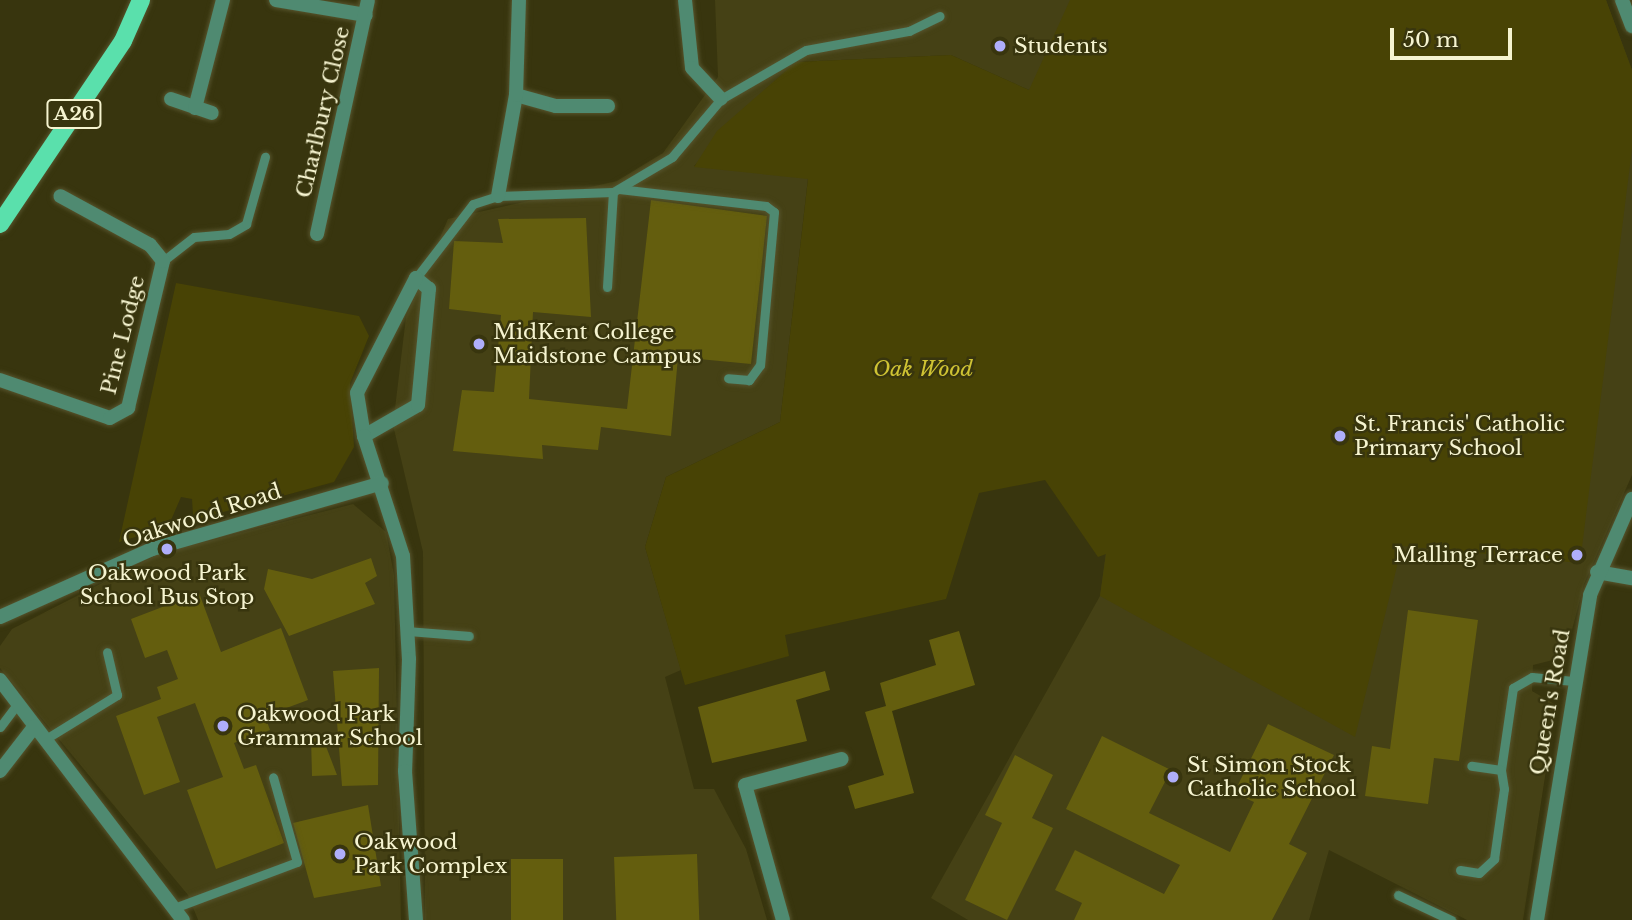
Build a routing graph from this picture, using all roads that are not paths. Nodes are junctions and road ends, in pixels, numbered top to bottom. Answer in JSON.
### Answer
{"nodes":[{"id":1,"x":141,"y":0,"type":"edge"},
{"id":2,"x":223,"y":0,"type":"edge"},
{"id":3,"x":276,"y":0,"type":"edge"},
{"id":4,"x":368,"y":0,"type":"edge"},
{"id":5,"x":519,"y":0,"type":"edge"},
{"id":6,"x":685,"y":0,"type":"edge"},
{"id":7,"x":1622,"y":0,"type":"edge"},
{"id":8,"x":366,"y":15,"type":"junction"},
{"id":9,"x":940,"y":16,"type":"dead end"},
{"id":10,"x":1632,"y":26,"type":"edge"},
{"id":11,"x":516,"y":95,"type":"junction"},
{"id":12,"x":171,"y":99,"type":"dead end"},
{"id":13,"x":721,"y":99,"type":"junction"},
{"id":14,"x":608,"y":106,"type":"dead end"},
{"id":15,"x":195,"y":108,"type":"junction"},
{"id":16,"x":212,"y":113,"type":"dead end"},
{"id":17,"x":265,"y":157,"type":"dead end"},
{"id":18,"x":616,"y":190,"type":"junction"},
{"id":19,"x":60,"y":196,"type":"dead end"},
{"id":20,"x":498,"y":196,"type":"junction"},
{"id":21,"x":0,"y":224,"type":"edge"},
{"id":22,"x":317,"y":234,"type":"dead end"},
{"id":23,"x":163,"y":261,"type":"junction"},
{"id":24,"x":416,"y":278,"type":"junction"},
{"id":25,"x":607,"y":287,"type":"dead end"},
{"id":26,"x":728,"y":378,"type":"dead end"},
{"id":27,"x":0,"y":380,"type":"edge"},
{"id":28,"x":364,"y":436,"type":"junction"},
{"id":29,"x":382,"y":483,"type":"junction"},
{"id":30,"x":1632,"y":499,"type":"edge"},
{"id":31,"x":1597,"y":572,"type":"junction"},
{"id":32,"x":1632,"y":578,"type":"edge"},
{"id":33,"x":0,"y":617,"type":"edge"},
{"id":34,"x":407,"y":631,"type":"junction"},
{"id":35,"x":469,"y":636,"type":"dead end"},
{"id":36,"x":107,"y":652,"type":"dead end"},
{"id":37,"x":0,"y":680,"type":"edge"},
{"id":38,"x":1573,"y":681,"type":"junction"},
{"id":39,"x":16,"y":706,"type":"junction"},
{"id":40,"x":0,"y":727,"type":"edge"},
{"id":41,"x":34,"y":727,"type":"junction"},
{"id":42,"x":44,"y":740,"type":"junction"},
{"id":43,"x":842,"y":759,"type":"dead end"},
{"id":44,"x":1471,"y":766,"type":"dead end"},
{"id":45,"x":1501,"y":770,"type":"junction"},
{"id":46,"x":0,"y":771,"type":"edge"},
{"id":47,"x":273,"y":777,"type":"dead end"},
{"id":48,"x":1460,"y":870,"type":"dead end"},
{"id":49,"x":1398,"y":895,"type":"dead end"},
{"id":50,"x":174,"y":908,"type":"junction"},
{"id":51,"x":183,"y":920,"type":"edge"},
{"id":52,"x":416,"y":920,"type":"edge"},
{"id":53,"x":783,"y":920,"type":"edge"},
{"id":54,"x":1451,"y":920,"type":"edge"},
{"id":55,"x":1537,"y":920,"type":"edge"}],
"edges":[{"from":1,"to":21,"type":"main road","number":"A26"},
{"from":2,"to":15,"type":"street"},
{"from":3,"to":8,"type":"street"},
{"from":4,"to":8,"type":"street","name":"Charlbury Close"},
{"from":5,"to":11,"type":"street"},
{"from":6,"to":13,"type":"street"},
{"from":7,"to":10,"type":"street"},
{"from":8,"to":22,"type":"street","name":"Charlbury Close"},
{"from":9,"to":13,"type":"lane"},
{"from":11,"to":14,"type":"street"},
{"from":11,"to":20,"type":"street"},
{"from":12,"to":15,"type":"street"},
{"from":13,"to":18,"type":"lane"},
{"from":15,"to":16,"type":"street"},
{"from":17,"to":23,"type":"lane"},
{"from":18,"to":20,"type":"lane"},
{"from":18,"to":25,"type":"lane"},
{"from":18,"to":26,"type":"lane"},
{"from":19,"to":23,"type":"street","name":"Pine Lodge"},
{"from":20,"to":24,"type":"lane"},
{"from":23,"to":27,"type":"street","name":"Pine Lodge"},
{"from":24,"to":28,"type":"street"},
{"from":24,"to":28,"type":"street"},
{"from":28,"to":29,"type":"street"},
{"from":29,"to":33,"type":"street","name":"Oakwood Road"},
{"from":29,"to":34,"type":"street"},
{"from":30,"to":31,"type":"street","name":"Queen's Road"},
{"from":31,"to":32,"type":"street"},
{"from":31,"to":38,"type":"street","name":"Queen's Road"},
{"from":34,"to":35,"type":"lane"},
{"from":34,"to":52,"type":"street"},
{"from":36,"to":42,"type":"lane"},
{"from":37,"to":39,"type":"street"},
{"from":38,"to":45,"type":"lane"},
{"from":38,"to":55,"type":"street","name":"Queen's Road"},
{"from":39,"to":40,"type":"lane"},
{"from":39,"to":41,"type":"street"},
{"from":41,"to":42,"type":"street"},
{"from":41,"to":46,"type":"street"},
{"from":42,"to":50,"type":"street"},
{"from":43,"to":53,"type":"street"},
{"from":44,"to":45,"type":"lane"},
{"from":45,"to":48,"type":"lane"},
{"from":47,"to":50,"type":"lane"},
{"from":49,"to":54,"type":"lane"},
{"from":50,"to":51,"type":"street"}]}
